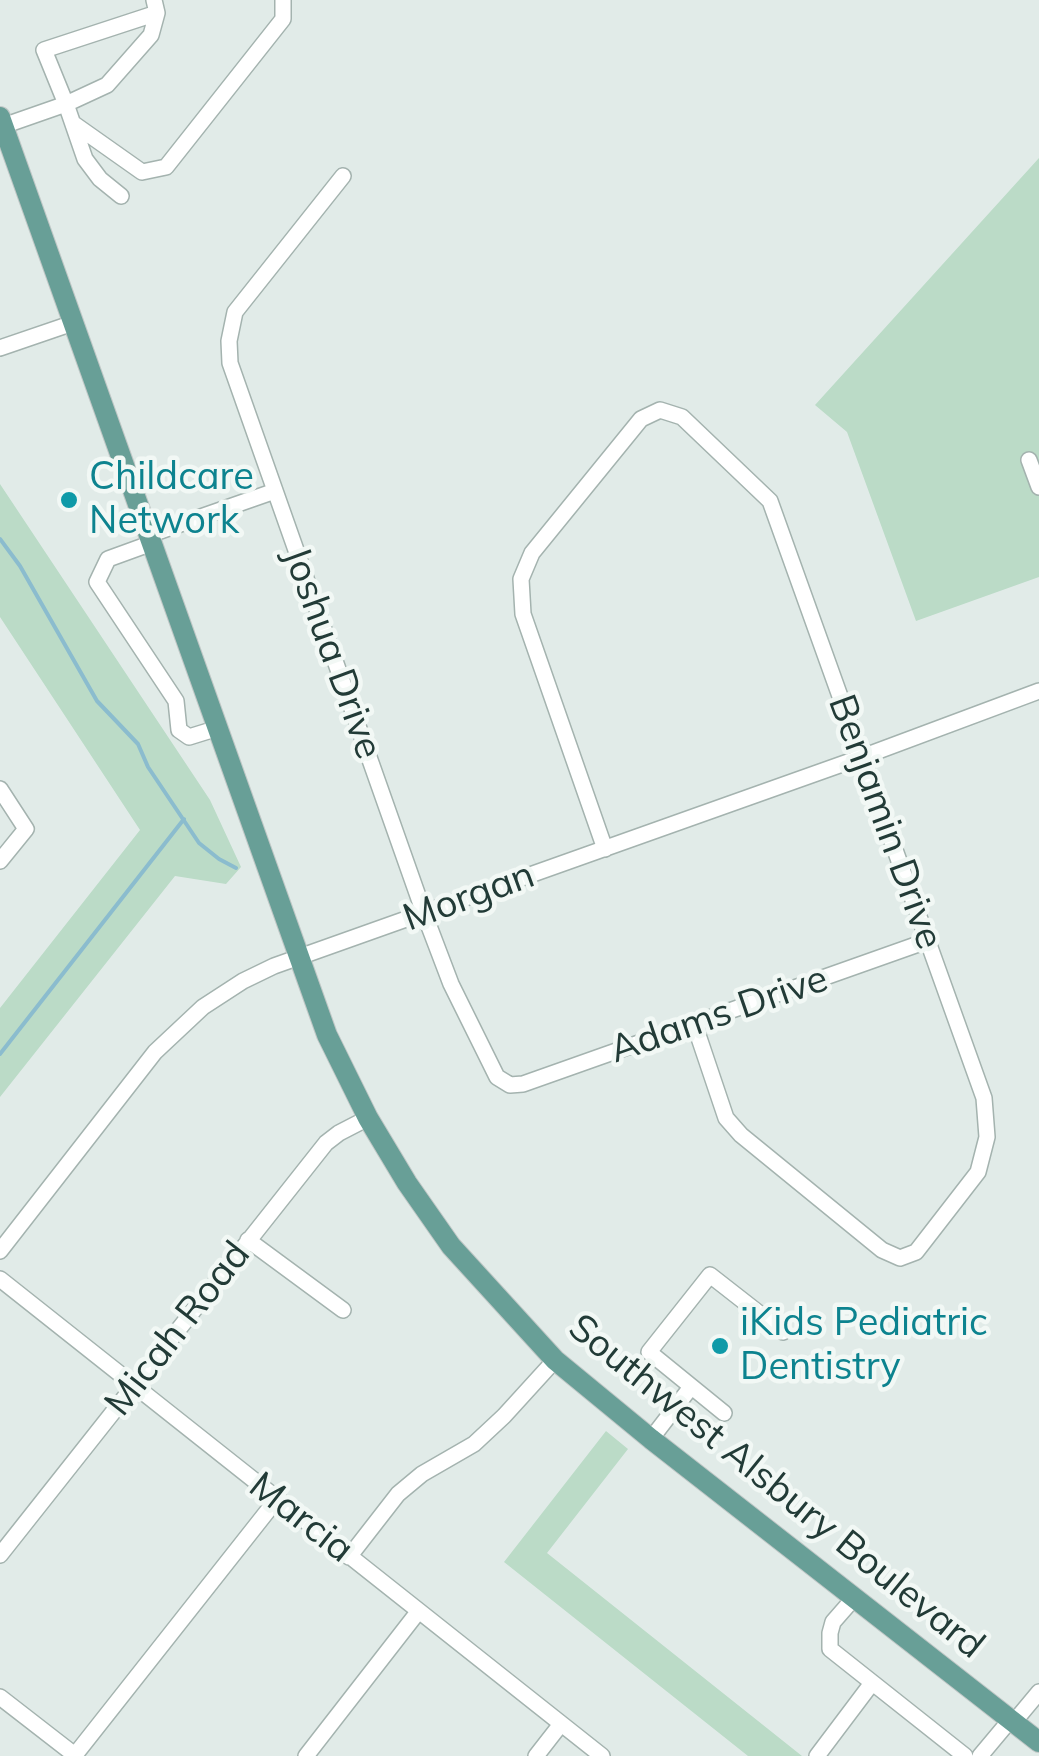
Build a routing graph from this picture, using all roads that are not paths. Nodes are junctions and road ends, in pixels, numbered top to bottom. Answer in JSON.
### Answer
{"nodes":[{"id":1,"x":283,"y":0,"type":"edge"},
{"id":2,"x":156,"y":6,"type":"edge"},
{"id":3,"x":66,"y":104,"type":"junction"},
{"id":4,"x":1,"y":121,"type":"edge"},
{"id":5,"x":74,"y":124,"type":"junction"},
{"id":6,"x":342,"y":176,"type":"dead end"},
{"id":7,"x":121,"y":196,"type":"dead end"},
{"id":8,"x":73,"y":323,"type":"junction"},
{"id":9,"x":0,"y":348,"type":"edge"},
{"id":10,"x":1029,"y":460,"type":"dead end"},
{"id":11,"x":1039,"y":487,"type":"edge"},
{"id":12,"x":274,"y":491,"type":"junction"},
{"id":13,"x":150,"y":539,"type":"junction"},
{"id":14,"x":1039,"y":691,"type":"edge"},
{"id":15,"x":218,"y":728,"type":"junction"},
{"id":16,"x":862,"y":757,"type":"junction"},
{"id":17,"x":0,"y":789,"type":"edge"},
{"id":18,"x":605,"y":848,"type":"junction"},
{"id":19,"x":0,"y":862,"type":"edge"},
{"id":20,"x":424,"y":914,"type":"junction"},
{"id":21,"x":927,"y":941,"type":"junction"},
{"id":22,"x":299,"y":957,"type":"junction"},
{"id":23,"x":694,"y":1024,"type":"junction"},
{"id":24,"x":510,"y":1085,"type":"joint"},
{"id":25,"x":368,"y":1118,"type":"junction"},
{"id":26,"x":248,"y":1240,"type":"junction"},
{"id":27,"x":0,"y":1250,"type":"edge"},
{"id":28,"x":0,"y":1279,"type":"edge"},
{"id":29,"x":344,"y":1310,"type":"dead end"},
{"id":30,"x":783,"y":1332,"type":"dead end"},
{"id":31,"x":555,"y":1360,"type":"junction"},
{"id":32,"x":134,"y":1386,"type":"junction"},
{"id":33,"x":690,"y":1387,"type":"junction"},
{"id":34,"x":724,"y":1413,"type":"dead end"},
{"id":35,"x":650,"y":1439,"type":"junction"},
{"id":36,"x":277,"y":1499,"type":"junction"},
{"id":37,"x":0,"y":1555,"type":"edge"},
{"id":38,"x":349,"y":1557,"type":"junction"},
{"id":39,"x":854,"y":1598,"type":"junction"},
{"id":40,"x":418,"y":1612,"type":"junction"},
{"id":41,"x":872,"y":1684,"type":"junction"},
{"id":42,"x":1039,"y":1692,"type":"edge"},
{"id":43,"x":0,"y":1696,"type":"edge"},
{"id":44,"x":1013,"y":1721,"type":"junction"},
{"id":45,"x":561,"y":1724,"type":"junction"},
{"id":46,"x":1039,"y":1742,"type":"edge"},
{"id":47,"x":958,"y":1754,"type":"edge"},
{"id":48,"x":76,"y":1755,"type":"edge"},
{"id":49,"x":306,"y":1756,"type":"edge"},
{"id":50,"x":536,"y":1756,"type":"edge"},
{"id":51,"x":602,"y":1756,"type":"edge"},
{"id":52,"x":817,"y":1756,"type":"edge"},
{"id":53,"x":980,"y":1756,"type":"edge"}],
"edges":[{"from":1,"to":5,"type":"street"},
{"from":2,"to":3,"type":"street"},
{"from":2,"to":3,"type":"street"},
{"from":3,"to":4,"type":"street"},
{"from":3,"to":5,"type":"street"},
{"from":4,"to":8,"type":"main road","name":"Southwest Alsbury Boulevard"},
{"from":5,"to":7,"type":"street"},
{"from":6,"to":12,"type":"street","name":"Joshua Drive"},
{"from":8,"to":9,"type":"street"},
{"from":8,"to":13,"type":"main road","name":"Southwest Alsbury Boulevard"},
{"from":10,"to":11,"type":"street"},
{"from":12,"to":13,"type":"street"},
{"from":12,"to":20,"type":"street","name":"Joshua Drive"},
{"from":13,"to":15,"type":"main road","name":"Southwest Alsbury Boulevard"},
{"from":13,"to":15,"type":"street"},
{"from":14,"to":16,"type":"street","name":"Morgan"},
{"from":15,"to":22,"type":"main road","name":"Southwest Alsbury Boulevard"},
{"from":16,"to":18,"type":"street","name":"Morgan"},
{"from":16,"to":18,"type":"street","name":"Benjamin Drive"},
{"from":16,"to":21,"type":"street","name":"Benjamin Drive"},
{"from":17,"to":19,"type":"street"},
{"from":18,"to":20,"type":"street","name":"Morgan"},
{"from":20,"to":22,"type":"street","name":"Morgan"},
{"from":20,"to":24,"type":"street","name":"Joshua Drive"},
{"from":21,"to":23,"type":"street","name":"Adams Drive"},
{"from":21,"to":23,"type":"street","name":"Benjamin Drive"},
{"from":22,"to":25,"type":"main road","name":"Southwest Alsbury Boulevard"},
{"from":22,"to":27,"type":"street","name":"Morgan"},
{"from":23,"to":24,"type":"street","name":"Adams Drive"},
{"from":25,"to":26,"type":"street","name":"Micah Road"},
{"from":25,"to":31,"type":"main road","name":"Southwest Alsbury Boulevard"},
{"from":26,"to":29,"type":"street"},
{"from":26,"to":32,"type":"street","name":"Micah Road"},
{"from":28,"to":32,"type":"street","name":"Marcia"},
{"from":30,"to":33,"type":"street"},
{"from":31,"to":35,"type":"main road","name":"Southwest Alsbury Boulevard"},
{"from":31,"to":38,"type":"street"},
{"from":32,"to":36,"type":"street","name":"Marcia"},
{"from":32,"to":37,"type":"street","name":"Micah Road"},
{"from":33,"to":34,"type":"street"},
{"from":33,"to":35,"type":"street"},
{"from":35,"to":39,"type":"main road","name":"Southwest Alsbury Boulevard"},
{"from":36,"to":38,"type":"street","name":"Marcia"},
{"from":36,"to":48,"type":"street"},
{"from":38,"to":40,"type":"street","name":"Marcia"},
{"from":39,"to":41,"type":"street"},
{"from":39,"to":44,"type":"main road","name":"Southwest Alsbury Boulevard"},
{"from":40,"to":45,"type":"street","name":"Marcia"},
{"from":40,"to":49,"type":"street"},
{"from":41,"to":47,"type":"street"},
{"from":41,"to":52,"type":"street"},
{"from":42,"to":44,"type":"street"},
{"from":43,"to":48,"type":"street"},
{"from":44,"to":46,"type":"main road","name":"Southwest Alsbury Boulevard"},
{"from":44,"to":53,"type":"street"},
{"from":45,"to":50,"type":"street"},
{"from":45,"to":51,"type":"street","name":"Marcia"}]}
